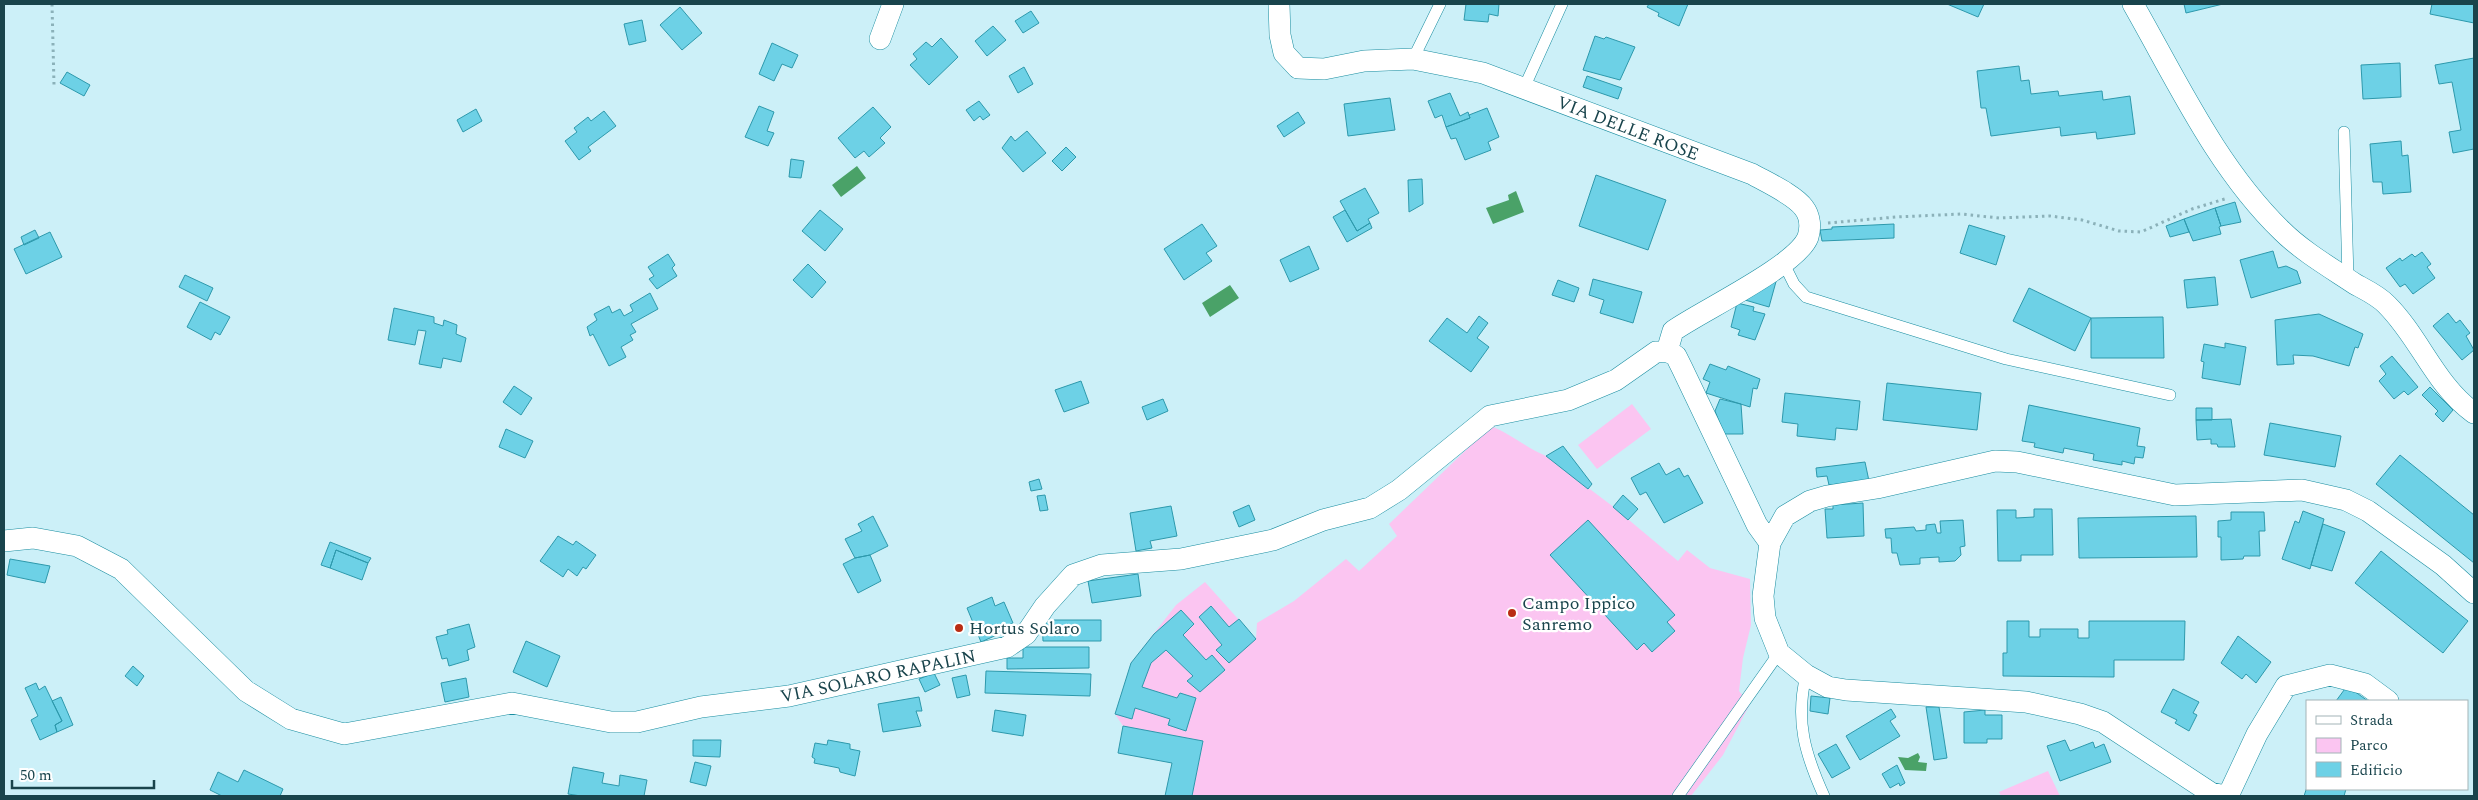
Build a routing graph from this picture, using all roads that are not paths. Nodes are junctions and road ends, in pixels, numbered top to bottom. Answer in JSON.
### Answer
{"nodes":[{"id":1,"x":893,"y":4,"type":"edge"},
{"id":2,"x":1279,"y":4,"type":"edge"},
{"id":3,"x":1440,"y":4,"type":"edge"},
{"id":4,"x":1562,"y":4,"type":"edge"},
{"id":5,"x":2133,"y":4,"type":"edge"},
{"id":6,"x":880,"y":39,"type":"dead end"},
{"id":7,"x":1413,"y":59,"type":"junction"},
{"id":8,"x":1524,"y":88,"type":"junction"},
{"id":9,"x":2344,"y":132,"type":"dead end"},
{"id":10,"x":1783,"y":262,"type":"junction"},
{"id":11,"x":2348,"y":279,"type":"junction"},
{"id":12,"x":1667,"y":350,"type":"junction"},
{"id":13,"x":2170,"y":395,"type":"dead end"},
{"id":14,"x":2474,"y":413,"type":"edge"},
{"id":15,"x":4,"y":541,"type":"edge"},
{"id":16,"x":1770,"y":543,"type":"junction"},
{"id":17,"x":2474,"y":593,"type":"edge"},
{"id":18,"x":1779,"y":654,"type":"junction"},
{"id":19,"x":1806,"y":675,"type":"junction"},
{"id":20,"x":2387,"y":700,"type":"edge"},
{"id":21,"x":1678,"y":796,"type":"edge"},
{"id":22,"x":1824,"y":796,"type":"edge"},
{"id":23,"x":2226,"y":796,"type":"edge"}],
"edges":[{"from":1,"to":6,"type":"street"},
{"from":2,"to":7,"type":"street","name":"VIA DELLE ROSE"},
{"from":3,"to":7,"type":"lane"},
{"from":4,"to":8,"type":"lane"},
{"from":5,"to":11,"type":"street"},
{"from":7,"to":8,"type":"street","name":"VIA DELLE ROSE"},
{"from":8,"to":10,"type":"street","name":"VIA DELLE ROSE"},
{"from":9,"to":11,"type":"lane"},
{"from":10,"to":12,"type":"street"},
{"from":10,"to":13,"type":"lane"},
{"from":11,"to":14,"type":"street"},
{"from":12,"to":15,"type":"street","name":"VIA SOLARO RAPALIN"},
{"from":12,"to":16,"type":"street"},
{"from":16,"to":17,"type":"street"},
{"from":16,"to":18,"type":"street"},
{"from":18,"to":19,"type":"street"},
{"from":18,"to":21,"type":"lane"},
{"from":19,"to":22,"type":"lane"},
{"from":19,"to":23,"type":"street"},
{"from":20,"to":23,"type":"street"}]}
